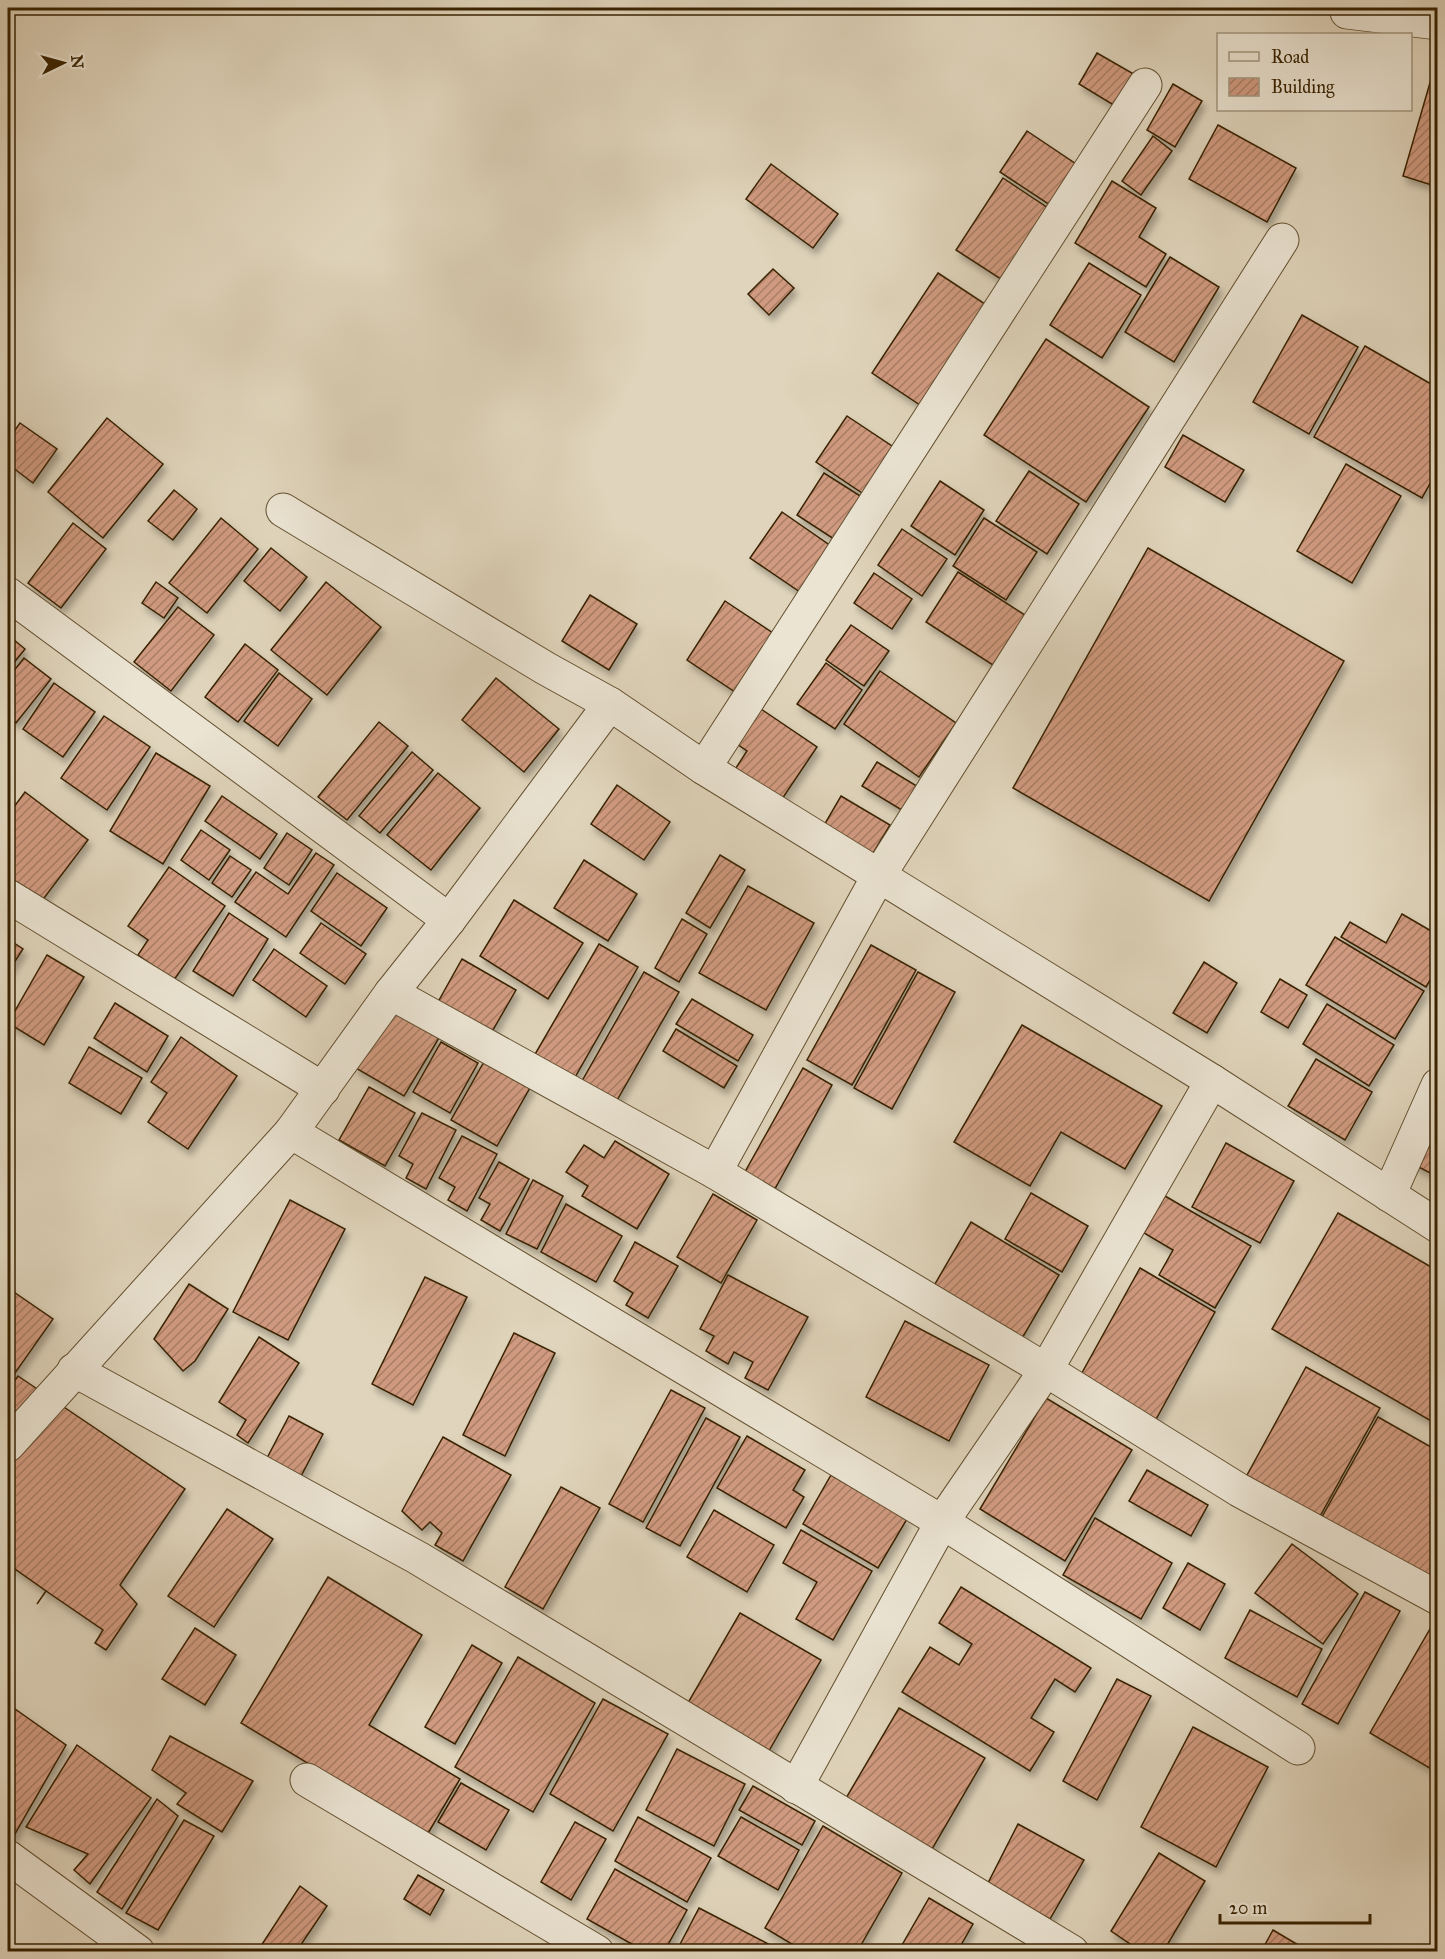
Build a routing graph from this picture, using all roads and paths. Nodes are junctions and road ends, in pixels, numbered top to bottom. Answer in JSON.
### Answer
{"nodes":[{"id":1,"x":1347,"y":12,"type":"dead end"},
{"id":2,"x":1437,"y":23,"type":"edge"},
{"id":3,"x":1145,"y":85,"type":"dead end"},
{"id":4,"x":1282,"y":240,"type":"dead end"},
{"id":5,"x":283,"y":510,"type":"dead end"},
{"id":6,"x":8,"y":594,"type":"edge"},
{"id":7,"x":610,"y":704,"type":"junction"},
{"id":8,"x":704,"y":768,"type":"junction"},
{"id":9,"x":878,"y":877,"type":"junction"},
{"id":10,"x":8,"y":896,"type":"edge"},
{"id":11,"x":449,"y":921,"type":"junction"},
{"id":12,"x":391,"y":993,"type":"junction"},
{"id":13,"x":1212,"y":1081,"type":"junction"},
{"id":14,"x":1437,"y":1085,"type":"edge"},
{"id":15,"x":323,"y":1089,"type":"junction"},
{"id":16,"x":291,"y":1132,"type":"junction"},
{"id":17,"x":715,"y":1172,"type":"junction"},
{"id":18,"x":1389,"y":1195,"type":"junction"},
{"id":19,"x":1437,"y":1227,"type":"edge"},
{"id":20,"x":74,"y":1370,"type":"junction"},
{"id":21,"x":1046,"y":1370,"type":"junction"},
{"id":22,"x":8,"y":1445,"type":"edge"},
{"id":23,"x":942,"y":1522,"type":"junction"},
{"id":24,"x":1437,"y":1598,"type":"edge"},
{"id":25,"x":1298,"y":1748,"type":"dead end"},
{"id":26,"x":307,"y":1780,"type":"dead end"},
{"id":27,"x":796,"y":1787,"type":"junction"},
{"id":28,"x":8,"y":1857,"type":"edge"},
{"id":29,"x":138,"y":1952,"type":"edge"},
{"id":30,"x":597,"y":1952,"type":"edge"},
{"id":31,"x":1072,"y":1952,"type":"edge"}],
"edges":[{"from":1,"to":2,"type":"street"},
{"from":3,"to":8,"type":"street"},
{"from":4,"to":9,"type":"street"},
{"from":5,"to":7,"type":"street"},
{"from":6,"to":11,"type":"street"},
{"from":7,"to":8,"type":"street"},
{"from":7,"to":11,"type":"street"},
{"from":8,"to":9,"type":"street"},
{"from":9,"to":13,"type":"street"},
{"from":9,"to":17,"type":"street"},
{"from":10,"to":15,"type":"street"},
{"from":11,"to":12,"type":"street"},
{"from":12,"to":15,"type":"street"},
{"from":12,"to":17,"type":"street"},
{"from":13,"to":18,"type":"street"},
{"from":13,"to":21,"type":"street"},
{"from":14,"to":18,"type":"street"},
{"from":15,"to":16,"type":"street"},
{"from":16,"to":20,"type":"street"},
{"from":16,"to":23,"type":"street"},
{"from":17,"to":21,"type":"street"},
{"from":18,"to":19,"type":"street"},
{"from":20,"to":22,"type":"street"},
{"from":20,"to":27,"type":"street"},
{"from":21,"to":23,"type":"street"},
{"from":21,"to":24,"type":"street"},
{"from":23,"to":25,"type":"street"},
{"from":23,"to":27,"type":"street"},
{"from":26,"to":30,"type":"street"},
{"from":27,"to":31,"type":"street"},
{"from":28,"to":29,"type":"street"}]}
